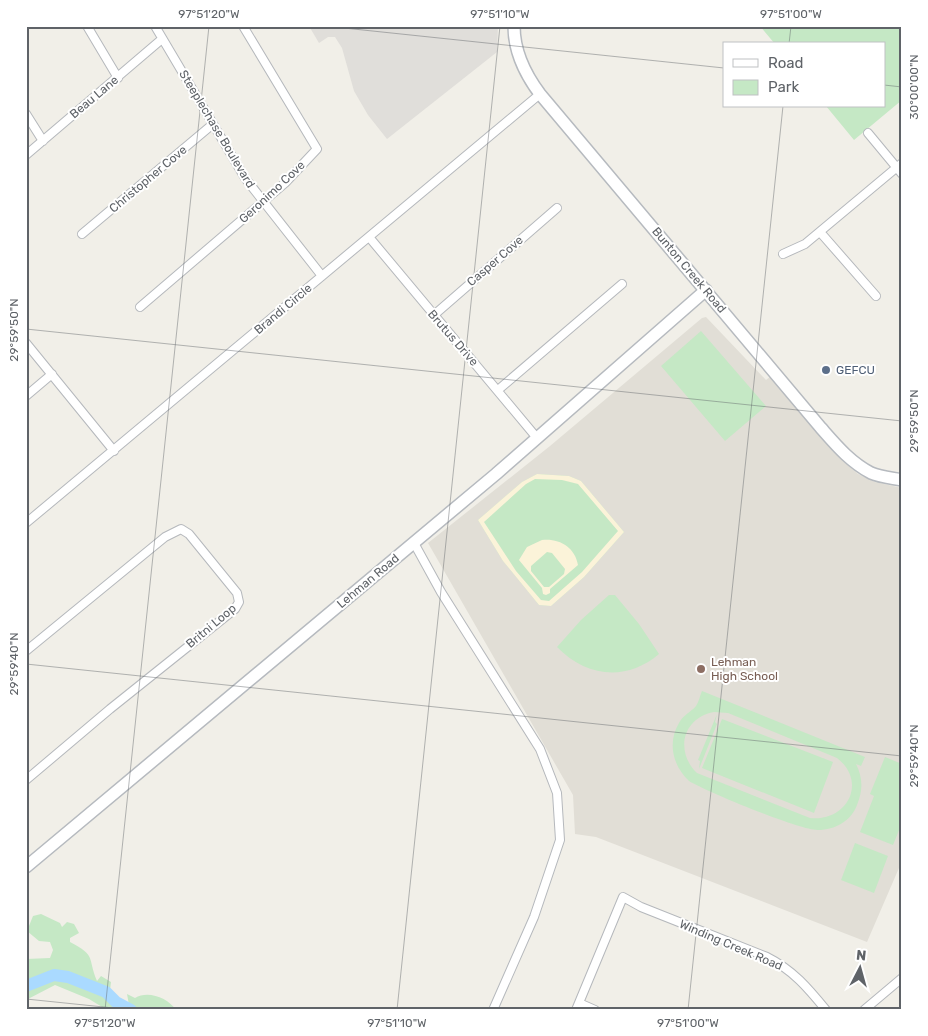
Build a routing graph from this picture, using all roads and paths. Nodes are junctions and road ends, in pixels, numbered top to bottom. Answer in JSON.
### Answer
{"nodes":[{"id":1,"x":87,"y":26,"type":"edge"},
{"id":2,"x":155,"y":26,"type":"edge"},
{"id":3,"x":243,"y":26,"type":"edge"},
{"id":4,"x":514,"y":26,"type":"edge"},
{"id":5,"x":162,"y":39,"type":"junction"},
{"id":6,"x":118,"y":78,"type":"junction"},
{"id":7,"x":540,"y":94,"type":"junction"},
{"id":8,"x":26,"y":114,"type":"edge"},
{"id":9,"x":213,"y":124,"type":"junction"},
{"id":10,"x":868,"y":133,"type":"dead end"},
{"id":11,"x":43,"y":141,"type":"junction"},
{"id":12,"x":26,"y":155,"type":"edge"},
{"id":13,"x":900,"y":168,"type":"edge"},
{"id":14,"x":263,"y":202,"type":"junction"},
{"id":15,"x":557,"y":208,"type":"dead end"},
{"id":16,"x":820,"y":232,"type":"junction"},
{"id":17,"x":82,"y":234,"type":"dead end"},
{"id":18,"x":369,"y":237,"type":"junction"},
{"id":19,"x":783,"y":254,"type":"dead end"},
{"id":20,"x":322,"y":276,"type":"junction"},
{"id":21,"x":622,"y":284,"type":"dead end"},
{"id":22,"x":706,"y":290,"type":"junction"},
{"id":23,"x":876,"y":296,"type":"dead end"},
{"id":24,"x":140,"y":307,"type":"dead end"},
{"id":25,"x":434,"y":315,"type":"junction"},
{"id":26,"x":26,"y":343,"type":"edge"},
{"id":27,"x":52,"y":374,"type":"junction"},
{"id":28,"x":498,"y":390,"type":"junction"},
{"id":29,"x":26,"y":396,"type":"edge"},
{"id":30,"x":537,"y":438,"type":"junction"},
{"id":31,"x":114,"y":451,"type":"junction"},
{"id":32,"x":902,"y":480,"type":"edge"},
{"id":33,"x":26,"y":523,"type":"edge"},
{"id":34,"x":414,"y":543,"type":"junction"},
{"id":35,"x":26,"y":651,"type":"edge"},
{"id":36,"x":26,"y":780,"type":"edge"},
{"id":37,"x":26,"y":867,"type":"edge"},
{"id":38,"x":902,"y":978,"type":"edge"},
{"id":39,"x":577,"y":1007,"type":"edge"},
{"id":40,"x":493,"y":1010,"type":"edge"},
{"id":41,"x":596,"y":1010,"type":"edge"},
{"id":42,"x":826,"y":1010,"type":"edge"},
{"id":43,"x":864,"y":1010,"type":"edge"}],
"edges":[{"from":1,"to":6,"type":"street"},
{"from":2,"to":5,"type":"street","name":"Steeplechase Boulevard"},
{"from":3,"to":14,"type":"street","name":"Geronimo Cove"},
{"from":4,"to":7,"type":"street","name":"Bunton Creek Road"},
{"from":5,"to":6,"type":"street","name":"Beau Lane"},
{"from":5,"to":9,"type":"street","name":"Steeplechase Boulevard"},
{"from":6,"to":11,"type":"street","name":"Beau Lane"},
{"from":7,"to":18,"type":"street","name":"Brandi Circle"},
{"from":7,"to":22,"type":"street","name":"Bunton Creek Road"},
{"from":8,"to":11,"type":"street"},
{"from":9,"to":14,"type":"street","name":"Steeplechase Boulevard"},
{"from":9,"to":17,"type":"street","name":"Christopher Cove"},
{"from":10,"to":13,"type":"street"},
{"from":11,"to":12,"type":"street","name":"Beau Lane"},
{"from":13,"to":16,"type":"street"},
{"from":14,"to":20,"type":"street","name":"Steeplechase Boulevard"},
{"from":14,"to":24,"type":"street","name":"Geronimo Cove"},
{"from":15,"to":25,"type":"street","name":"Casper Cove"},
{"from":16,"to":19,"type":"street"},
{"from":16,"to":23,"type":"street"},
{"from":18,"to":20,"type":"street","name":"Brandi Circle"},
{"from":18,"to":25,"type":"street","name":"Brutus Drive"},
{"from":20,"to":31,"type":"street","name":"Brandi Circle"},
{"from":21,"to":28,"type":"street"},
{"from":22,"to":30,"type":"street","name":"Lehman Road"},
{"from":22,"to":32,"type":"street","name":"Bunton Creek Road"},
{"from":25,"to":28,"type":"street","name":"Brutus Drive"},
{"from":26,"to":27,"type":"street"},
{"from":27,"to":29,"type":"street"},
{"from":27,"to":31,"type":"street"},
{"from":28,"to":30,"type":"street","name":"Brutus Drive"},
{"from":30,"to":34,"type":"street","name":"Lehman Road"},
{"from":31,"to":33,"type":"street","name":"Brandi Circle"},
{"from":34,"to":37,"type":"street","name":"Lehman Road"},
{"from":34,"to":40,"type":"street"},
{"from":35,"to":36,"type":"street","name":"Britni Loop"},
{"from":38,"to":43,"type":"street"},
{"from":39,"to":41,"type":"street"},
{"from":39,"to":42,"type":"street","name":"Winding Creek Road"}]}
